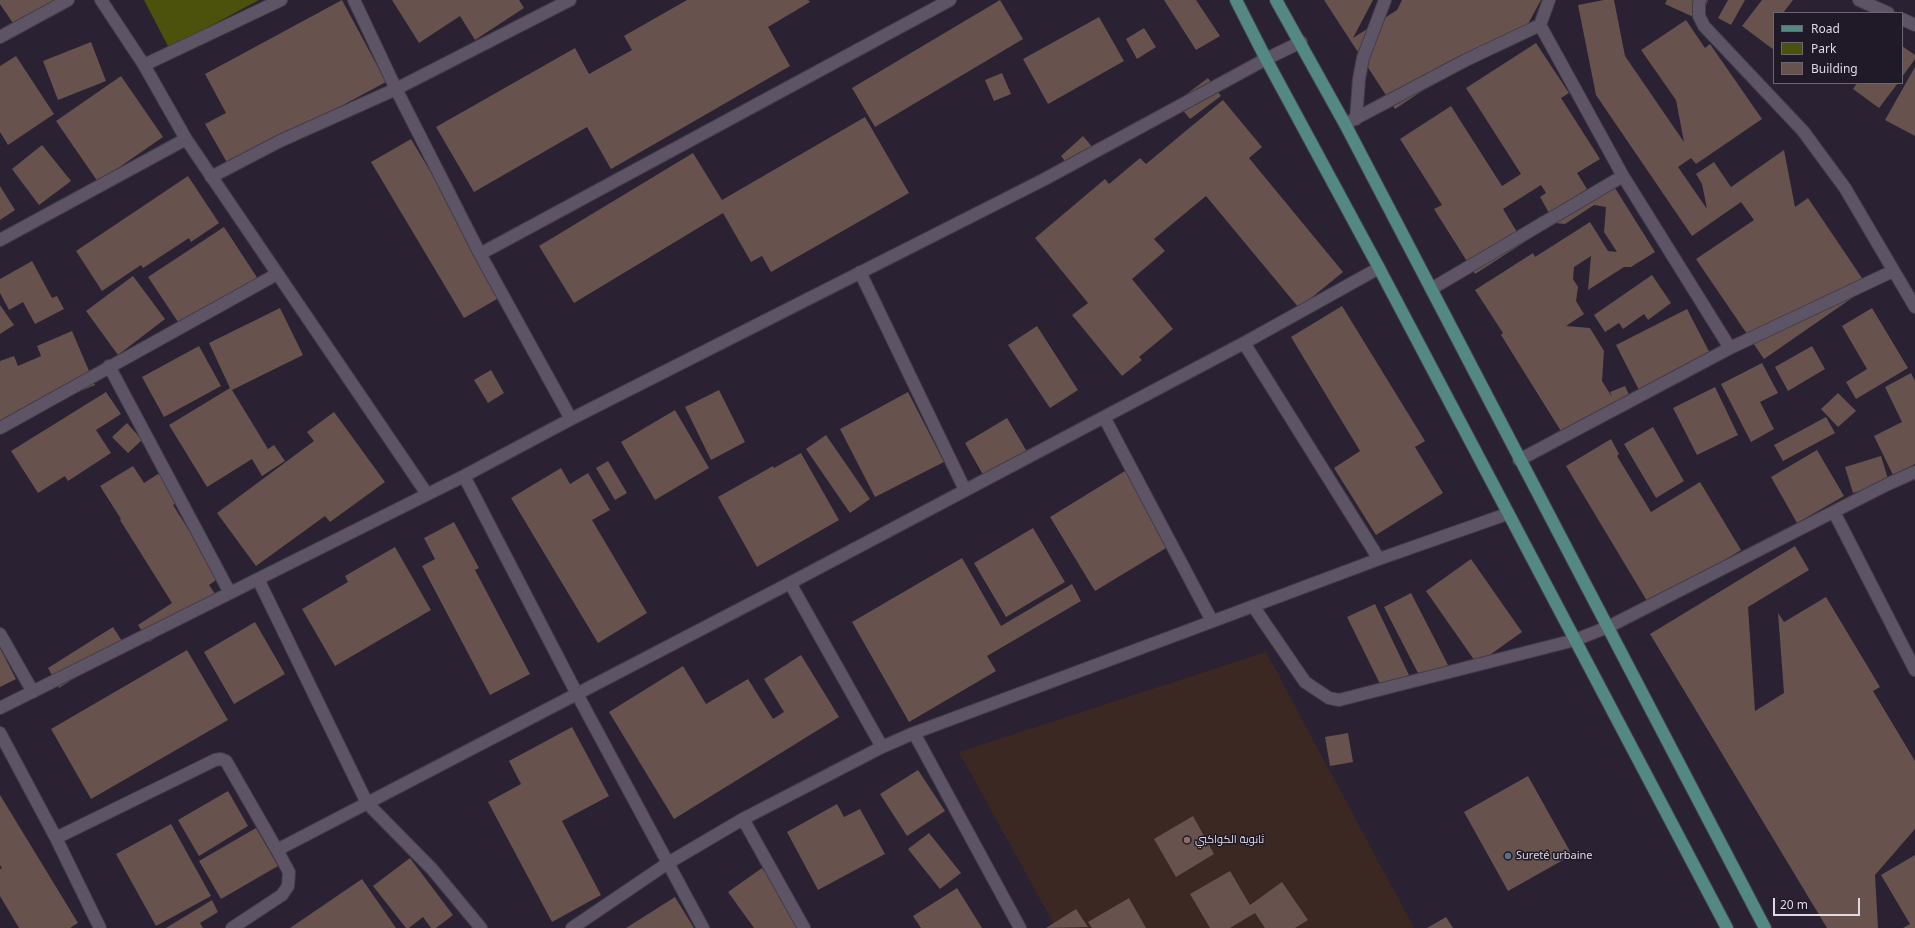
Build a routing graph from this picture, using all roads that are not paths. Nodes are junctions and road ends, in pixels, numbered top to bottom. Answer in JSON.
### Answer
{"nodes":[{"id":1,"x":68,"y":0,"type":"edge"},
{"id":2,"x":101,"y":0,"type":"edge"},
{"id":3,"x":281,"y":0,"type":"edge"},
{"id":4,"x":354,"y":0,"type":"edge"},
{"id":5,"x":570,"y":0,"type":"edge"},
{"id":6,"x":950,"y":0,"type":"edge"},
{"id":7,"x":1236,"y":0,"type":"edge"},
{"id":8,"x":1276,"y":0,"type":"edge"},
{"id":9,"x":1385,"y":0,"type":"edge"},
{"id":10,"x":1549,"y":0,"type":"edge"},
{"id":11,"x":1700,"y":0,"type":"edge"},
{"id":12,"x":1859,"y":0,"type":"edge"},
{"id":13,"x":1886,"y":12,"type":"edge"},
{"id":14,"x":1903,"y":19,"type":"edge"},
{"id":15,"x":1540,"y":25,"type":"junction"},
{"id":16,"x":1915,"y":25,"type":"edge"},
{"id":17,"x":0,"y":37,"type":"edge"},
{"id":18,"x":1301,"y":42,"type":"junction"},
{"id":19,"x":1266,"y":59,"type":"junction"},
{"id":20,"x":144,"y":66,"type":"junction"},
{"id":21,"x":396,"y":89,"type":"junction"},
{"id":22,"x":1350,"y":121,"type":"junction"},
{"id":23,"x":186,"y":140,"type":"junction"},
{"id":24,"x":1623,"y":176,"type":"junction"},
{"id":25,"x":211,"y":177,"type":"junction"},
{"id":26,"x":0,"y":240,"type":"edge"},
{"id":27,"x":480,"y":254,"type":"junction"},
{"id":28,"x":1379,"y":268,"type":"junction"},
{"id":29,"x":1893,"y":271,"type":"junction"},
{"id":30,"x":860,"y":272,"type":"junction"},
{"id":31,"x":277,"y":274,"type":"junction"},
{"id":32,"x":1431,"y":289,"type":"junction"},
{"id":33,"x":1915,"y":307,"type":"edge"},
{"id":34,"x":1244,"y":343,"type":"junction"},
{"id":35,"x":1730,"y":348,"type":"junction"},
{"id":36,"x":109,"y":366,"type":"junction"},
{"id":37,"x":1104,"y":417,"type":"junction"},
{"id":38,"x":570,"y":419,"type":"junction"},
{"id":39,"x":0,"y":428,"type":"edge"},
{"id":40,"x":1519,"y":460,"type":"junction"},
{"id":41,"x":1915,"y":472,"type":"edge"},
{"id":42,"x":464,"y":476,"type":"junction"},
{"id":43,"x":965,"y":490,"type":"junction"},
{"id":44,"x":427,"y":494,"type":"junction"},
{"id":45,"x":1834,"y":512,"type":"junction"},
{"id":46,"x":1507,"y":514,"type":"junction"},
{"id":47,"x":1380,"y":559,"type":"junction"},
{"id":48,"x":258,"y":579,"type":"junction"},
{"id":49,"x":790,"y":583,"type":"junction"},
{"id":50,"x":230,"y":593,"type":"junction"},
{"id":51,"x":1253,"y":606,"type":"junction"},
{"id":52,"x":1212,"y":621,"type":"junction"},
{"id":53,"x":1608,"y":627,"type":"junction"},
{"id":54,"x":0,"y":634,"type":"edge"},
{"id":55,"x":1575,"y":640,"type":"junction"},
{"id":56,"x":1915,"y":670,"type":"edge"},
{"id":57,"x":33,"y":692,"type":"junction"},
{"id":58,"x":577,"y":694,"type":"junction"},
{"id":59,"x":0,"y":708,"type":"edge"},
{"id":60,"x":0,"y":733,"type":"edge"},
{"id":61,"x":914,"y":734,"type":"junction"},
{"id":62,"x":882,"y":747,"type":"junction"},
{"id":63,"x":367,"y":803,"type":"junction"},
{"id":64,"x":743,"y":819,"type":"junction"},
{"id":65,"x":56,"y":838,"type":"junction"},
{"id":66,"x":277,"y":850,"type":"junction"},
{"id":67,"x":668,"y":863,"type":"junction"},
{"id":68,"x":100,"y":928,"type":"edge"},
{"id":69,"x":232,"y":928,"type":"edge"},
{"id":70,"x":481,"y":928,"type":"edge"},
{"id":71,"x":572,"y":928,"type":"edge"},
{"id":72,"x":703,"y":928,"type":"edge"},
{"id":73,"x":804,"y":928,"type":"edge"},
{"id":74,"x":1020,"y":928,"type":"edge"},
{"id":75,"x":1727,"y":928,"type":"edge"},
{"id":76,"x":1765,"y":928,"type":"edge"}],
"edges":[{"from":1,"to":17,"type":"street"},
{"from":2,"to":20,"type":"street"},
{"from":3,"to":20,"type":"street"},
{"from":4,"to":21,"type":"street"},
{"from":5,"to":21,"type":"street"},
{"from":6,"to":27,"type":"street"},
{"from":7,"to":19,"type":"main road"},
{"from":8,"to":18,"type":"main road"},
{"from":9,"to":22,"type":"street"},
{"from":10,"to":15,"type":"street"},
{"from":11,"to":29,"type":"street"},
{"from":12,"to":13,"type":"street"},
{"from":14,"to":16,"type":"street"},
{"from":15,"to":22,"type":"street"},
{"from":15,"to":24,"type":"street"},
{"from":18,"to":19,"type":"street"},
{"from":18,"to":22,"type":"main road"},
{"from":19,"to":28,"type":"main road"},
{"from":19,"to":30,"type":"street"},
{"from":20,"to":23,"type":"street"},
{"from":21,"to":25,"type":"street"},
{"from":21,"to":27,"type":"street"},
{"from":22,"to":32,"type":"main road"},
{"from":23,"to":25,"type":"street"},
{"from":23,"to":26,"type":"street"},
{"from":24,"to":32,"type":"street"},
{"from":24,"to":35,"type":"street"},
{"from":25,"to":31,"type":"street"},
{"from":27,"to":38,"type":"street"},
{"from":28,"to":34,"type":"street"},
{"from":28,"to":46,"type":"main road"},
{"from":29,"to":33,"type":"street"},
{"from":29,"to":35,"type":"street"},
{"from":30,"to":38,"type":"street"},
{"from":30,"to":43,"type":"street"},
{"from":31,"to":36,"type":"street"},
{"from":31,"to":44,"type":"street"},
{"from":32,"to":40,"type":"main road"},
{"from":34,"to":37,"type":"street"},
{"from":34,"to":47,"type":"street"},
{"from":35,"to":40,"type":"street"},
{"from":36,"to":39,"type":"street"},
{"from":36,"to":50,"type":"street"},
{"from":37,"to":43,"type":"street"},
{"from":37,"to":52,"type":"street"},
{"from":38,"to":42,"type":"street"},
{"from":40,"to":53,"type":"main road"},
{"from":41,"to":45,"type":"street"},
{"from":42,"to":44,"type":"street"},
{"from":42,"to":58,"type":"street"},
{"from":43,"to":49,"type":"street"},
{"from":44,"to":48,"type":"street"},
{"from":45,"to":53,"type":"street"},
{"from":45,"to":56,"type":"street"},
{"from":46,"to":47,"type":"street"},
{"from":46,"to":55,"type":"main road"},
{"from":47,"to":51,"type":"street"},
{"from":48,"to":50,"type":"street"},
{"from":48,"to":63,"type":"street"},
{"from":49,"to":58,"type":"street"},
{"from":49,"to":62,"type":"street"},
{"from":50,"to":57,"type":"street"},
{"from":51,"to":52,"type":"street"},
{"from":51,"to":55,"type":"street"},
{"from":52,"to":61,"type":"street"},
{"from":53,"to":55,"type":"street"},
{"from":53,"to":76,"type":"main road"},
{"from":54,"to":57,"type":"street"},
{"from":55,"to":75,"type":"main road"},
{"from":57,"to":59,"type":"street"},
{"from":58,"to":63,"type":"street"},
{"from":58,"to":67,"type":"street"},
{"from":60,"to":65,"type":"street"},
{"from":61,"to":62,"type":"street"},
{"from":61,"to":74,"type":"street"},
{"from":62,"to":64,"type":"street"},
{"from":63,"to":66,"type":"street"},
{"from":63,"to":70,"type":"street"},
{"from":64,"to":67,"type":"street"},
{"from":64,"to":73,"type":"street"},
{"from":65,"to":66,"type":"street"},
{"from":65,"to":68,"type":"street"},
{"from":66,"to":69,"type":"street"},
{"from":67,"to":71,"type":"street"},
{"from":67,"to":72,"type":"street"}]}
